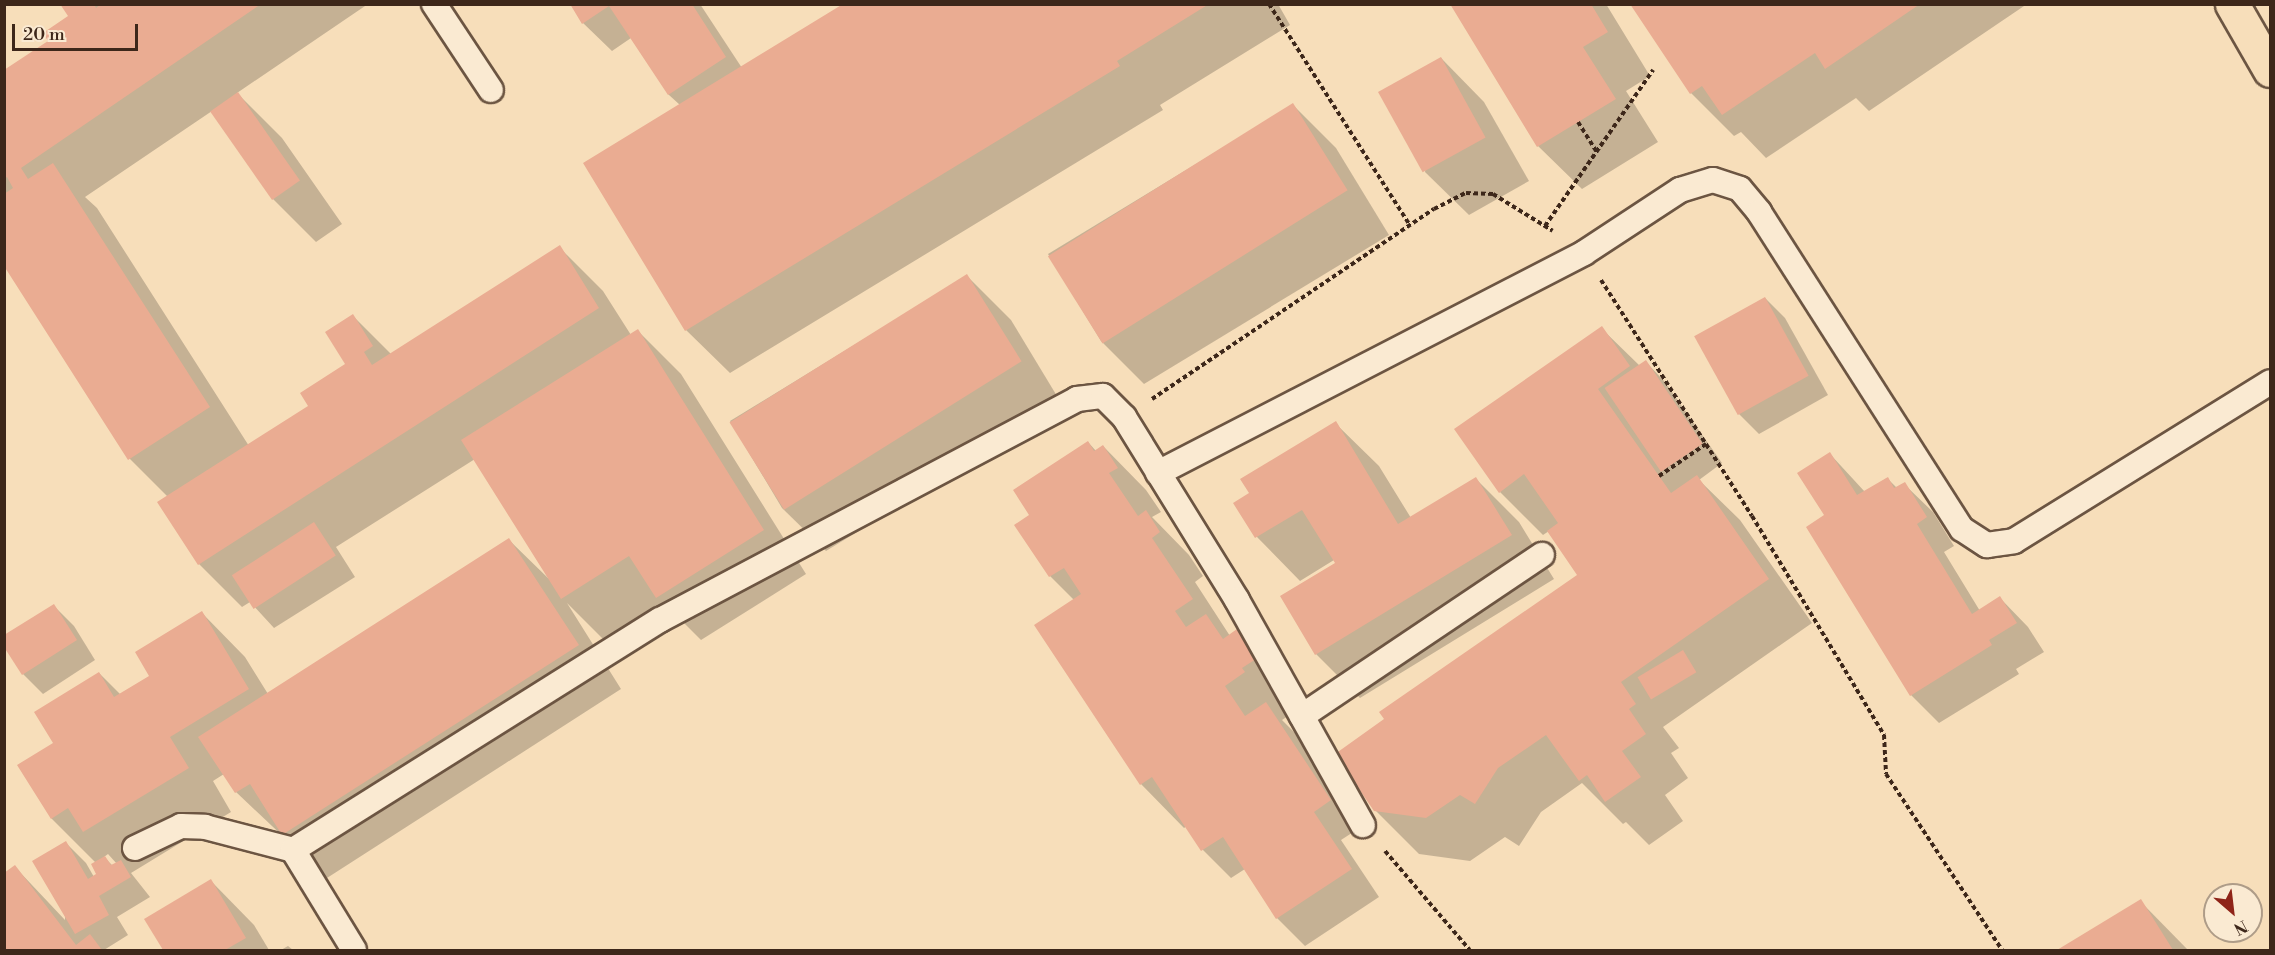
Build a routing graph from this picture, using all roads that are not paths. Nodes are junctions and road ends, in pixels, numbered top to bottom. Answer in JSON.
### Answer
{"nodes":[{"id":1,"x":434,"y":4,"type":"edge"},
{"id":2,"x":2232,"y":4,"type":"edge"},
{"id":3,"x":2271,"y":70,"type":"edge"},
{"id":4,"x":491,"y":90,"type":"dead end"},
{"id":5,"x":2271,"y":382,"type":"edge"},
{"id":6,"x":1158,"y":473,"type":"junction"},
{"id":7,"x":1542,"y":555,"type":"dead end"},
{"id":8,"x":1302,"y":716,"type":"junction"},
{"id":9,"x":1363,"y":825,"type":"road end"},
{"id":10,"x":135,"y":848,"type":"dead end"},
{"id":11,"x":293,"y":850,"type":"junction"},
{"id":12,"x":354,"y":951,"type":"edge"}],
"edges":[{"from":1,"to":4,"type":"lane"},
{"from":2,"to":3,"type":"main road"},
{"from":5,"to":6,"type":"lane"},
{"from":6,"to":8,"type":"lane"},
{"from":6,"to":11,"type":"lane"},
{"from":7,"to":8,"type":"lane"},
{"from":8,"to":9,"type":"lane"},
{"from":10,"to":11,"type":"lane"},
{"from":11,"to":12,"type":"lane"}]}
